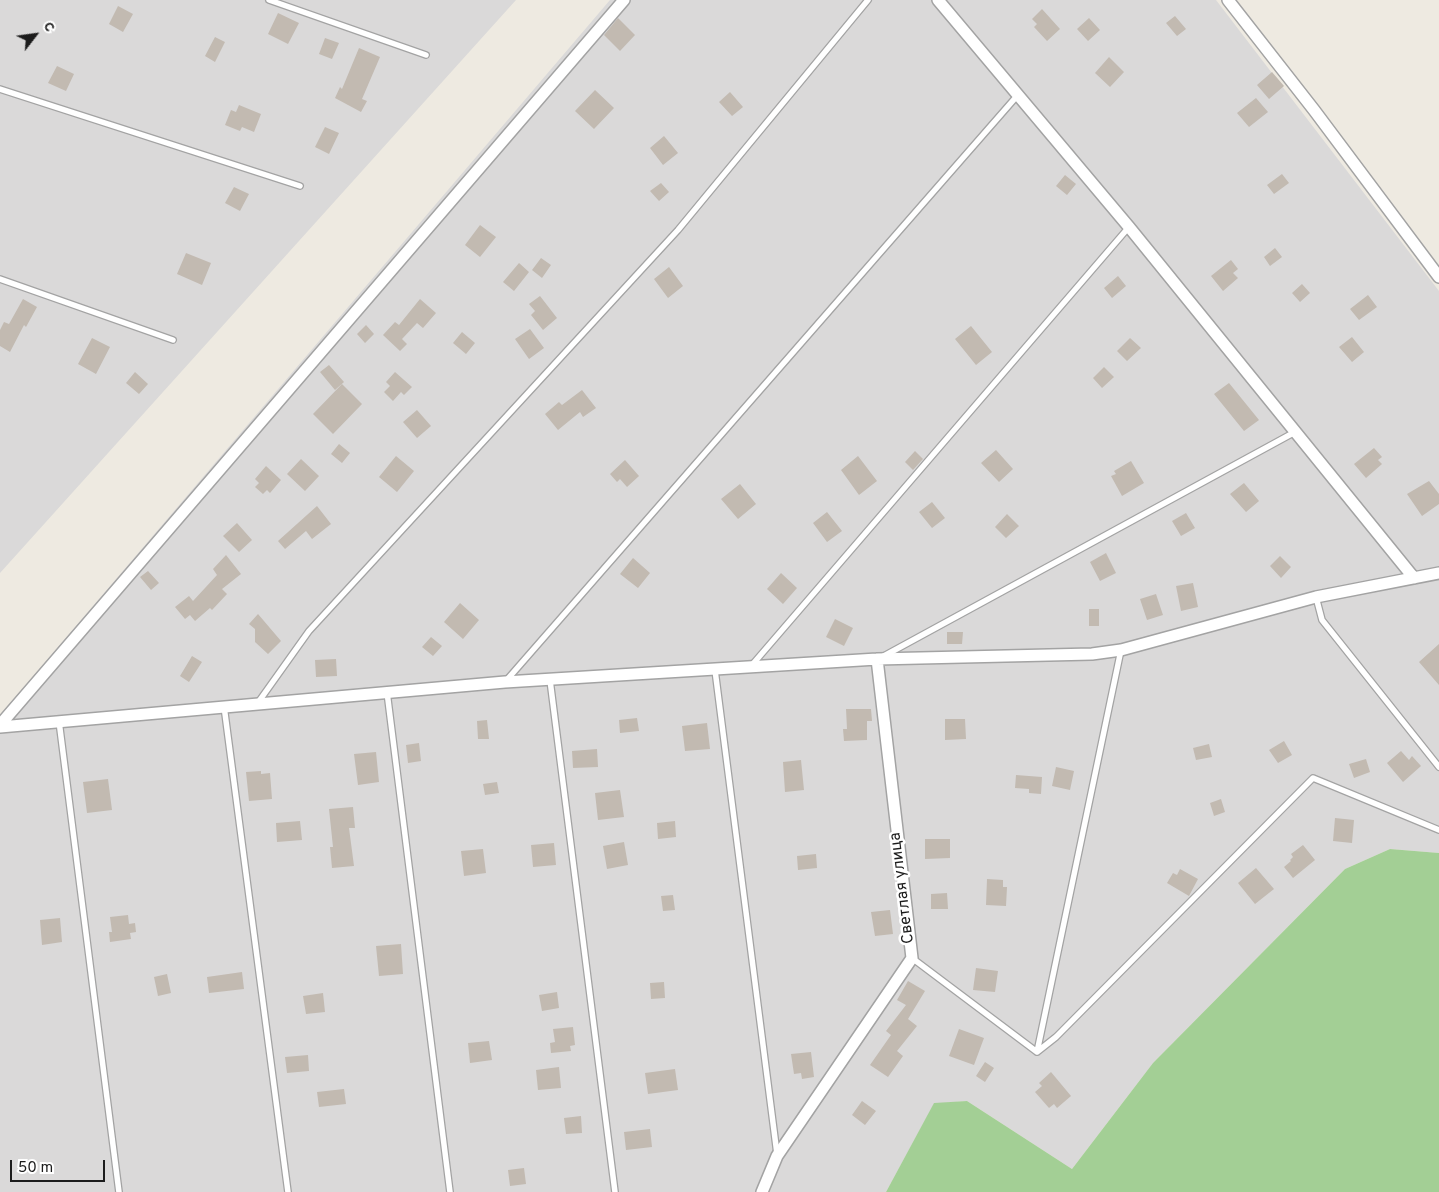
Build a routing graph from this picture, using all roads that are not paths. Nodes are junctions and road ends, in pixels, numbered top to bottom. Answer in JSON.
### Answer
{"nodes":[{"id":1,"x":269,"y":0,"type":"edge"},
{"id":2,"x":624,"y":0,"type":"edge"},
{"id":3,"x":868,"y":0,"type":"edge"},
{"id":4,"x":938,"y":0,"type":"edge"},
{"id":5,"x":1228,"y":0,"type":"edge"},
{"id":6,"x":426,"y":56,"type":"dead end"},
{"id":7,"x":0,"y":89,"type":"edge"},
{"id":8,"x":1017,"y":96,"type":"junction"},
{"id":9,"x":300,"y":186,"type":"dead end"},
{"id":10,"x":1129,"y":227,"type":"junction"},
{"id":11,"x":1439,"y":277,"type":"edge"},
{"id":12,"x":0,"y":279,"type":"edge"},
{"id":13,"x":173,"y":340,"type":"dead end"},
{"id":14,"x":1295,"y":432,"type":"junction"},
{"id":15,"x":1439,"y":573,"type":"edge"},
{"id":16,"x":1414,"y":578,"type":"junction"},
{"id":17,"x":1316,"y":597,"type":"junction"},
{"id":18,"x":1121,"y":650,"type":"junction"},
{"id":19,"x":877,"y":660,"type":"junction"},
{"id":20,"x":750,"y":668,"type":"junction"},
{"id":21,"x":715,"y":670,"type":"junction"},
{"id":22,"x":550,"y":680,"type":"junction"},
{"id":23,"x":505,"y":682,"type":"junction"},
{"id":24,"x":387,"y":692,"type":"junction"},
{"id":25,"x":256,"y":704,"type":"junction"},
{"id":26,"x":224,"y":706,"type":"junction"},
{"id":27,"x":59,"y":721,"type":"junction"},
{"id":28,"x":0,"y":726,"type":"edge"},
{"id":29,"x":1439,"y":767,"type":"edge"},
{"id":30,"x":1439,"y":830,"type":"edge"},
{"id":31,"x":912,"y":958,"type":"junction"},
{"id":32,"x":1037,"y":1052,"type":"junction"},
{"id":33,"x":777,"y":1156,"type":"junction"},
{"id":34,"x":119,"y":1192,"type":"edge"},
{"id":35,"x":288,"y":1192,"type":"edge"},
{"id":36,"x":450,"y":1192,"type":"edge"},
{"id":37,"x":615,"y":1192,"type":"edge"},
{"id":38,"x":762,"y":1192,"type":"edge"}],
"edges":[{"from":1,"to":6,"type":"lane"},
{"from":2,"to":28,"type":"street"},
{"from":3,"to":25,"type":"lane"},
{"from":4,"to":8,"type":"street"},
{"from":5,"to":11,"type":"street"},
{"from":7,"to":9,"type":"lane"},
{"from":8,"to":10,"type":"street"},
{"from":8,"to":23,"type":"lane"},
{"from":10,"to":14,"type":"street"},
{"from":10,"to":20,"type":"lane"},
{"from":12,"to":13,"type":"lane"},
{"from":14,"to":16,"type":"street"},
{"from":14,"to":19,"type":"lane"},
{"from":15,"to":16,"type":"street"},
{"from":16,"to":17,"type":"street"},
{"from":17,"to":18,"type":"street"},
{"from":17,"to":29,"type":"lane"},
{"from":18,"to":19,"type":"street"},
{"from":18,"to":32,"type":"lane"},
{"from":19,"to":20,"type":"street"},
{"from":19,"to":31,"type":"street","name":"Светлая улица"},
{"from":20,"to":21,"type":"street"},
{"from":21,"to":22,"type":"street"},
{"from":21,"to":33,"type":"lane"},
{"from":22,"to":23,"type":"street"},
{"from":22,"to":37,"type":"lane"},
{"from":23,"to":24,"type":"street"},
{"from":24,"to":25,"type":"street"},
{"from":24,"to":36,"type":"lane"},
{"from":25,"to":26,"type":"street"},
{"from":26,"to":27,"type":"street"},
{"from":26,"to":35,"type":"lane"},
{"from":27,"to":28,"type":"street"},
{"from":27,"to":34,"type":"lane"},
{"from":30,"to":32,"type":"lane"},
{"from":31,"to":32,"type":"lane"},
{"from":31,"to":33,"type":"street","name":"Светлая улица"},
{"from":33,"to":38,"type":"street","name":"Светлая улица"}]}
